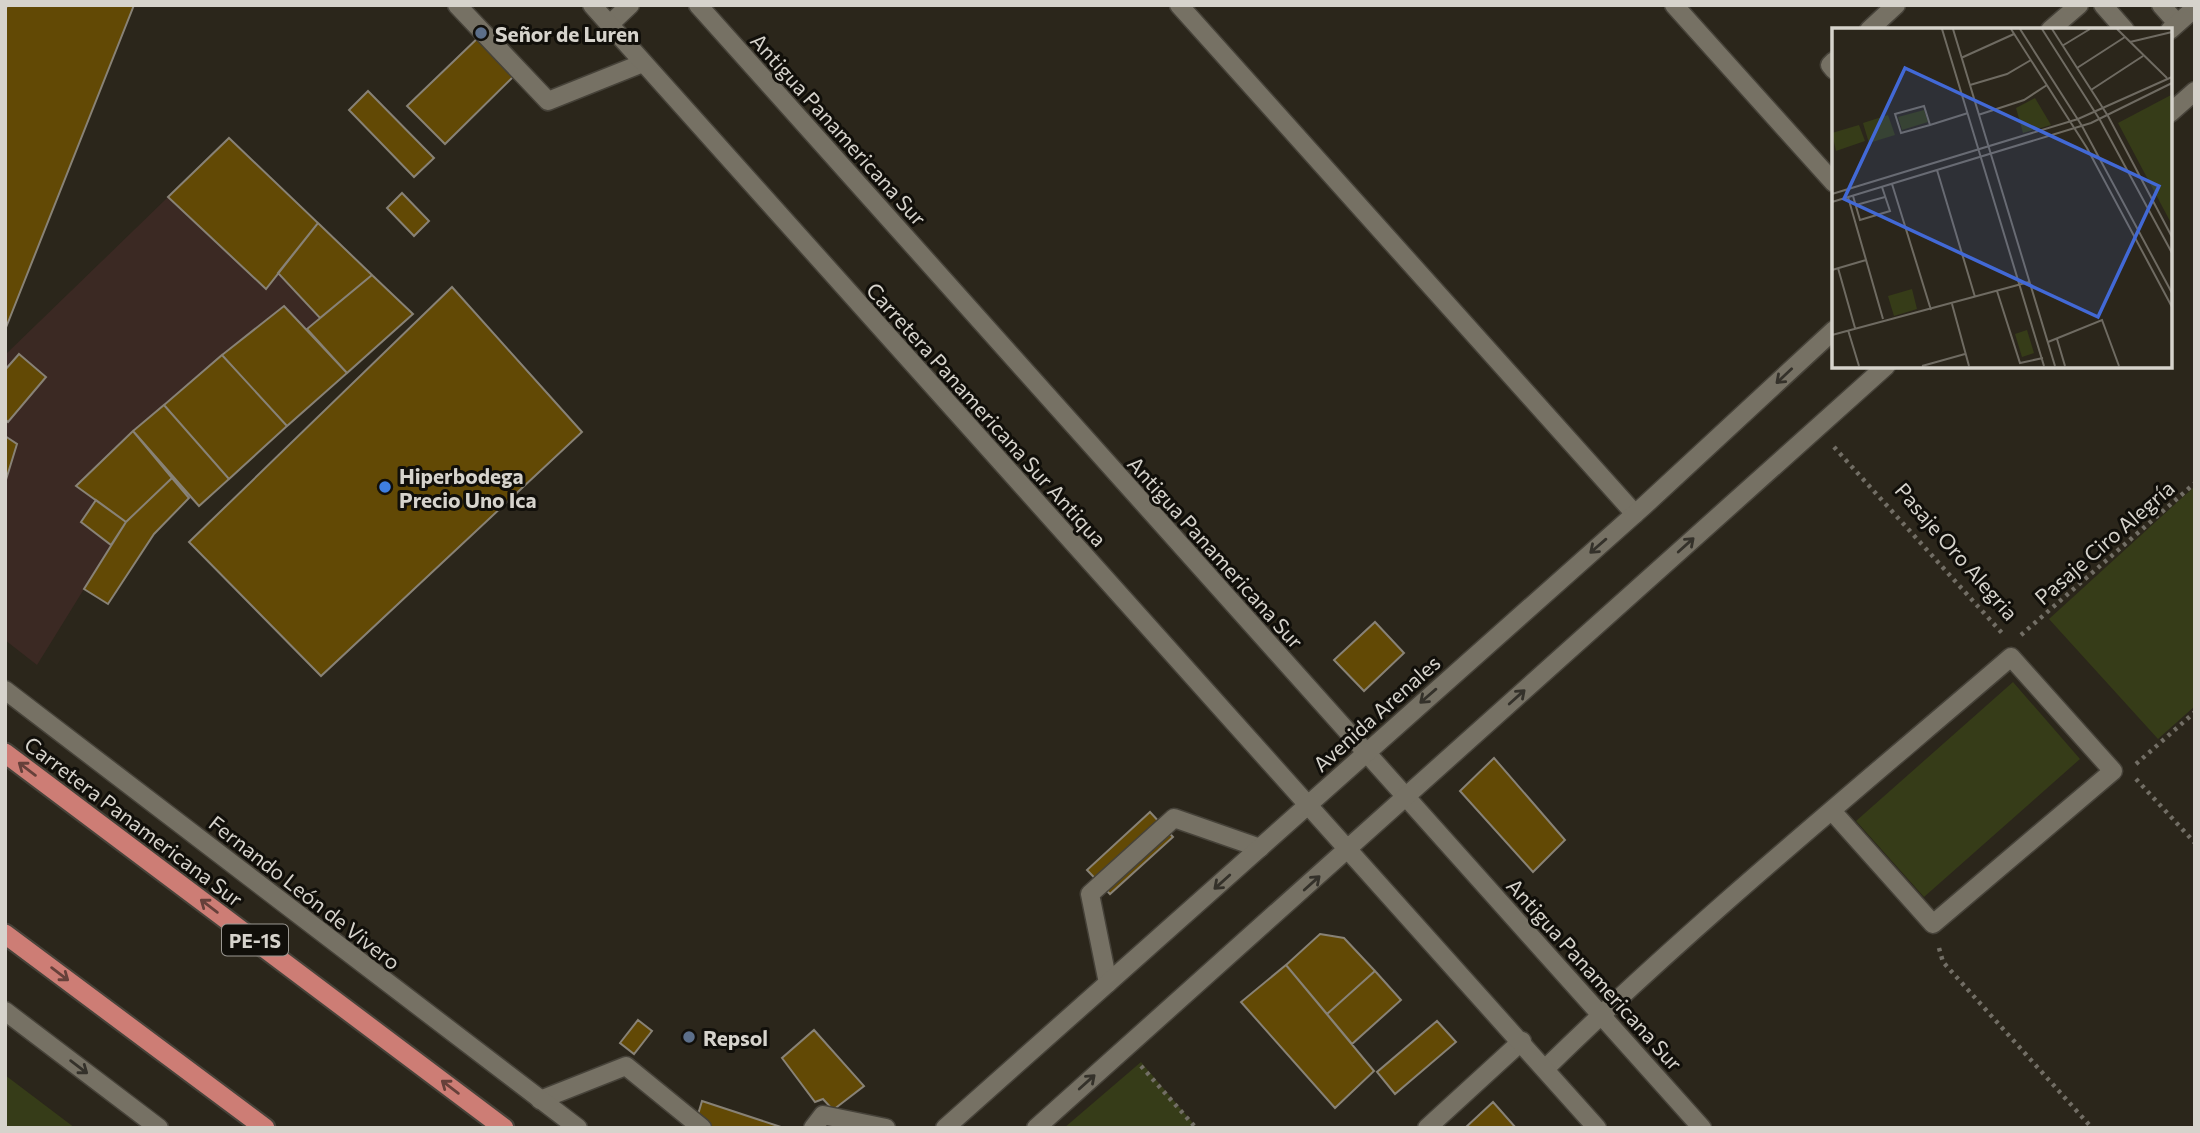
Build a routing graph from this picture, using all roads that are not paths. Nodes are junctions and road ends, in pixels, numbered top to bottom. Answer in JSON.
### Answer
{"nodes":[{"id":1,"x":457,"y":5,"type":"edge"},
{"id":2,"x":592,"y":5,"type":"edge"},
{"id":3,"x":630,"y":5,"type":"edge"},
{"id":4,"x":698,"y":5,"type":"edge"},
{"id":5,"x":1179,"y":5,"type":"edge"},
{"id":6,"x":1674,"y":5,"type":"edge"},
{"id":7,"x":1896,"y":5,"type":"edge"},
{"id":8,"x":2079,"y":5,"type":"edge"},
{"id":9,"x":2103,"y":5,"type":"edge"},
{"id":10,"x":2161,"y":5,"type":"edge"},
{"id":11,"x":2195,"y":8,"type":"edge"},
{"id":12,"x":610,"y":24,"type":"junction"},
{"id":13,"x":2173,"y":27,"type":"edge"},
{"id":14,"x":1871,"y":28,"type":"edge"},
{"id":15,"x":2052,"y":28,"type":"edge"},
{"id":16,"x":2122,"y":28,"type":"edge"},
{"id":17,"x":643,"y":62,"type":"junction"},
{"id":18,"x":2195,"y":91,"type":"edge"},
{"id":19,"x":2172,"y":111,"type":"edge"},
{"id":20,"x":1832,"y":181,"type":"edge"},
{"id":21,"x":1832,"y":332,"type":"edge"},
{"id":22,"x":1884,"y":368,"type":"edge"},
{"id":23,"x":1636,"y":514,"type":"junction"},
{"id":24,"x":5,"y":691,"type":"edge"},
{"id":25,"x":1364,"y":752,"type":"junction"},
{"id":26,"x":5,"y":753,"type":"edge"},
{"id":27,"x":1406,"y":798,"type":"junction"},
{"id":28,"x":1307,"y":807,"type":"junction"},
{"id":29,"x":1832,"y":811,"type":"junction"},
{"id":30,"x":1260,"y":848,"type":"junction"},
{"id":31,"x":1350,"y":850,"type":"junction"},
{"id":32,"x":5,"y":933,"type":"edge"},
{"id":33,"x":1108,"y":983,"type":"junction"},
{"id":34,"x":5,"y":1011,"type":"edge"},
{"id":35,"x":1601,"y":1014,"type":"junction"},
{"id":36,"x":1522,"y":1041,"type":"junction"},
{"id":37,"x":1546,"y":1068,"type":"junction"},
{"id":38,"x":540,"y":1100,"type":"junction"},
{"id":39,"x":159,"y":1128,"type":"edge"},
{"id":40,"x":265,"y":1128,"type":"edge"},
{"id":41,"x":504,"y":1128,"type":"edge"},
{"id":42,"x":578,"y":1128,"type":"edge"},
{"id":43,"x":702,"y":1128,"type":"edge"},
{"id":44,"x":813,"y":1128,"type":"edge"},
{"id":45,"x":886,"y":1128,"type":"edge"},
{"id":46,"x":945,"y":1128,"type":"edge"},
{"id":47,"x":1036,"y":1128,"type":"edge"},
{"id":48,"x":1427,"y":1128,"type":"edge"},
{"id":49,"x":1597,"y":1128,"type":"edge"},
{"id":50,"x":1702,"y":1128,"type":"edge"}],
"edges":[{"from":1,"to":17,"type":"street"},
{"from":2,"to":12,"type":"street","name":"Carretera Panamericana Sur Antiqua"},
{"from":3,"to":12,"type":"street"},
{"from":4,"to":25,"type":"street","name":"Antigua Panamericana Sur"},
{"from":5,"to":23,"type":"street"},
{"from":6,"to":20,"type":"street"},
{"from":7,"to":14,"type":"street"},
{"from":8,"to":15,"type":"street"},
{"from":9,"to":16,"type":"street"},
{"from":10,"to":13,"type":"street"},
{"from":11,"to":13,"type":"street"},
{"from":12,"to":17,"type":"street","name":"Carretera Panamericana Sur Antiqua"},
{"from":17,"to":28,"type":"street","name":"Carretera Panamericana Sur Antiqua"},
{"from":18,"to":19,"type":"street"},
{"from":21,"to":23,"type":"street","name":"Avenida Arenales","one_way":true},
{"from":27,"to":22,"type":"street","one_way":true},
{"from":23,"to":25,"type":"street","name":"Avenida Arenales","one_way":true},
{"from":24,"to":38,"type":"street","name":"Fernando León de Vivero"},
{"from":25,"to":27,"type":"street","name":"Antigua Panamericana Sur"},
{"from":25,"to":28,"type":"street","name":"Avenida Arenales"},
{"from":41,"to":26,"type":"highway","name":"Carretera Panamericana Sur","number":"PE-1S","one_way":true},
{"from":27,"to":31,"type":"street"},
{"from":27,"to":35,"type":"street","name":"Antigua Panamericana Sur"},
{"from":28,"to":30,"type":"street","name":"Avenida Arenales"},
{"from":28,"to":31,"type":"street","name":"Carretera Panamericana Sur Antiqua"},
{"from":29,"to":29,"type":"street"},
{"from":29,"to":35,"type":"street"},
{"from":30,"to":33,"type":"street","name":"Avenida Arenales","one_way":true},
{"from":30,"to":33,"type":"street"},
{"from":31,"to":36,"type":"street","name":"Carretera Panamericana Sur Antiqua"},
{"from":47,"to":31,"type":"street","one_way":true},
{"from":32,"to":40,"type":"highway","one_way":true},
{"from":33,"to":46,"type":"street","name":"Avenida Arenales"},
{"from":34,"to":39,"type":"street","one_way":true},
{"from":35,"to":37,"type":"street"},
{"from":35,"to":50,"type":"street","name":"Antigua Panamericana Sur"},
{"from":36,"to":37,"type":"street","name":"Carretera Panamericana Sur Antiqua"},
{"from":36,"to":48,"type":"street"},
{"from":37,"to":49,"type":"street","name":"Carretera Panamericana Sur Antiqua"},
{"from":38,"to":42,"type":"street","name":"Fernando León de Vivero"},
{"from":38,"to":43,"type":"street"},
{"from":44,"to":45,"type":"street"}]}
